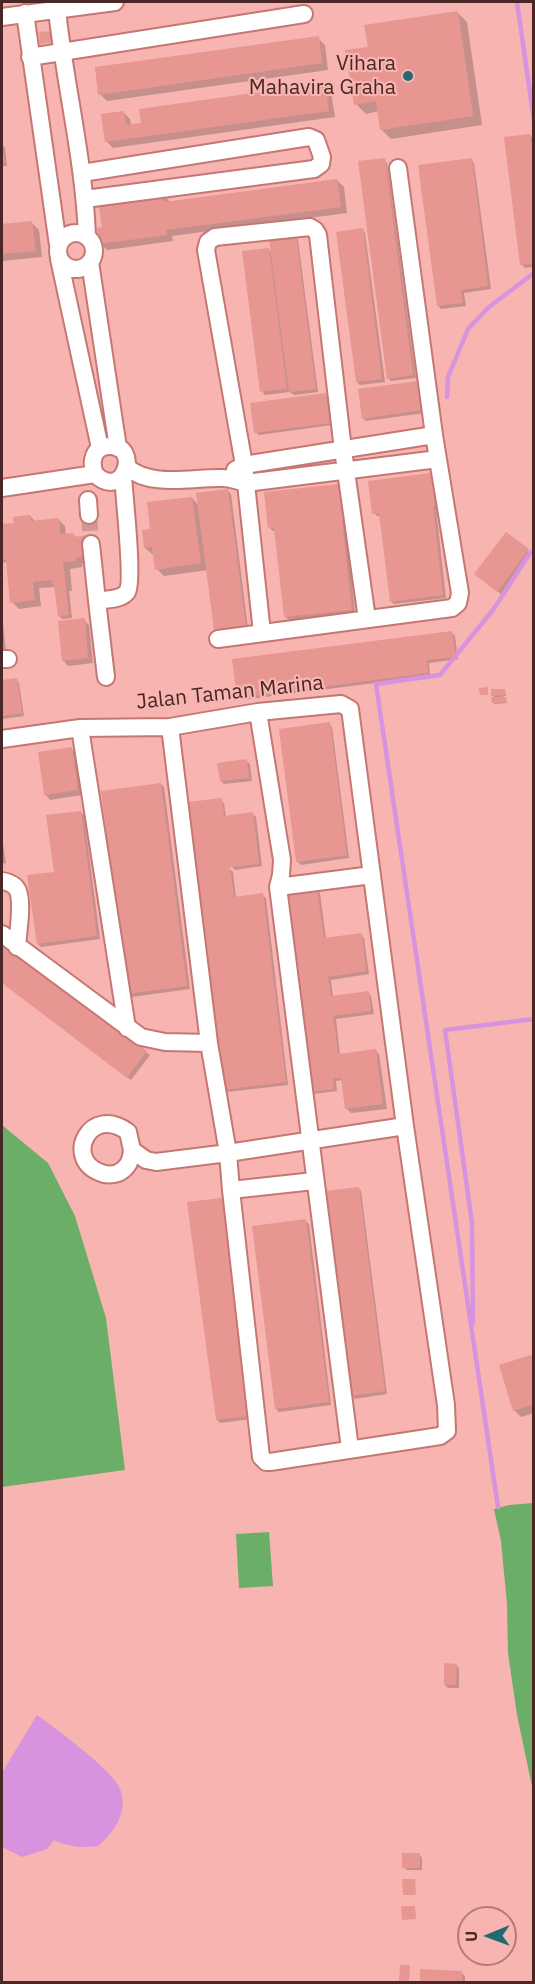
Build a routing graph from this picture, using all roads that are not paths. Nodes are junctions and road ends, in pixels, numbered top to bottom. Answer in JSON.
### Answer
{"nodes":[{"id":1,"x":115,"y":2,"type":"edge"},
{"id":2,"x":57,"y":10,"type":"junction"},
{"id":3,"x":25,"y":13,"type":"junction"},
{"id":4,"x":304,"y":14,"type":"dead end"},
{"id":5,"x":2,"y":17,"type":"edge"},
{"id":6,"x":61,"y":52,"type":"junction"},
{"id":7,"x":30,"y":57,"type":"junction"},
{"id":8,"x":398,"y":168,"type":"dead end"},
{"id":9,"x":82,"y":172,"type":"junction"},
{"id":10,"x":85,"y":199,"type":"junction"},
{"id":11,"x":87,"y":236,"type":"junction"},
{"id":12,"x":59,"y":252,"type":"junction"},
{"id":13,"x":90,"y":262,"type":"junction"},
{"id":14,"x":434,"y":435,"type":"junction"},
{"id":15,"x":100,"y":448,"type":"junction"},
{"id":16,"x":118,"y":448,"type":"junction"},
{"id":17,"x":343,"y":450,"type":"junction"},
{"id":18,"x":438,"y":459,"type":"junction"},
{"id":19,"x":244,"y":465,"type":"junction"},
{"id":20,"x":125,"y":471,"type":"junction"},
{"id":21,"x":346,"y":471,"type":"junction"},
{"id":22,"x":94,"y":474,"type":"junction"},
{"id":23,"x":225,"y":478,"type":"junction"},
{"id":24,"x":246,"y":483,"type":"junction"},
{"id":25,"x":2,"y":488,"type":"edge"},
{"id":26,"x":92,"y":544,"type":"tunnel mouth"},
{"id":27,"x":97,"y":601,"type":"junction"},
{"id":28,"x":367,"y":619,"type":"junction"},
{"id":29,"x":262,"y":633,"type":"junction"},
{"id":30,"x":218,"y":639,"type":"dead end"},
{"id":31,"x":106,"y":677,"type":"dead end"},
{"id":32,"x":258,"y":712,"type":"junction"},
{"id":33,"x":170,"y":727,"type":"junction"},
{"id":34,"x":80,"y":728,"type":"junction"},
{"id":35,"x":2,"y":739,"type":"edge"},
{"id":36,"x":372,"y":875,"type":"junction"},
{"id":37,"x":2,"y":881,"type":"edge"},
{"id":38,"x":278,"y":887,"type":"junction"},
{"id":39,"x":2,"y":934,"type":"edge"},
{"id":40,"x":17,"y":947,"type":"junction"},
{"id":41,"x":127,"y":1028,"type":"junction"},
{"id":42,"x":209,"y":1043,"type":"junction"},
{"id":43,"x":405,"y":1126,"type":"junction"},
{"id":44,"x":309,"y":1139,"type":"junction"},
{"id":45,"x":132,"y":1150,"type":"dead end"},
{"id":46,"x":228,"y":1153,"type":"junction"},
{"id":47,"x":314,"y":1180,"type":"junction"},
{"id":48,"x":231,"y":1190,"type":"junction"},
{"id":49,"x":350,"y":1449,"type":"junction"}],
"edges":[{"from":1,"to":2,"type":"street"},
{"from":2,"to":3,"type":"street"},
{"from":2,"to":6,"type":"street"},
{"from":3,"to":5,"type":"street"},
{"from":3,"to":7,"type":"street"},
{"from":4,"to":6,"type":"street"},
{"from":6,"to":7,"type":"street"},
{"from":6,"to":9,"type":"street"},
{"from":7,"to":12,"type":"street"},
{"from":8,"to":14,"type":"street"},
{"from":9,"to":10,"type":"street"},
{"from":9,"to":10,"type":"street"},
{"from":10,"to":11,"type":"street"},
{"from":11,"to":12,"type":"street"},
{"from":11,"to":13,"type":"street"},
{"from":12,"to":13,"type":"street"},
{"from":12,"to":15,"type":"street"},
{"from":13,"to":16,"type":"street"},
{"from":14,"to":17,"type":"street"},
{"from":14,"to":18,"type":"street"},
{"from":15,"to":16,"type":"street"},
{"from":15,"to":22,"type":"street"},
{"from":16,"to":20,"type":"street"},
{"from":17,"to":19,"type":"street"},
{"from":17,"to":19,"type":"street"},
{"from":17,"to":21,"type":"street"},
{"from":18,"to":21,"type":"street"},
{"from":18,"to":28,"type":"street"},
{"from":19,"to":23,"type":"street"},
{"from":19,"to":24,"type":"street"},
{"from":20,"to":22,"type":"street"},
{"from":20,"to":23,"type":"street"},
{"from":20,"to":27,"type":"street"},
{"from":21,"to":24,"type":"street"},
{"from":21,"to":28,"type":"street"},
{"from":22,"to":25,"type":"street"},
{"from":23,"to":24,"type":"street"},
{"from":24,"to":29,"type":"street"},
{"from":26,"to":27,"type":"street"},
{"from":27,"to":31,"type":"street"},
{"from":28,"to":29,"type":"street"},
{"from":29,"to":30,"type":"street"},
{"from":32,"to":33,"type":"street","name":"Jalan Taman Marina"},
{"from":32,"to":36,"type":"street","name":"Jalan Taman Marina"},
{"from":32,"to":38,"type":"street"},
{"from":33,"to":34,"type":"street","name":"Jalan Taman Marina"},
{"from":33,"to":42,"type":"street"},
{"from":34,"to":35,"type":"street","name":"Jalan Taman Marina"},
{"from":34,"to":41,"type":"street"},
{"from":36,"to":38,"type":"street"},
{"from":36,"to":43,"type":"street"},
{"from":37,"to":40,"type":"street"},
{"from":38,"to":44,"type":"street"},
{"from":39,"to":40,"type":"street"},
{"from":40,"to":41,"type":"street"},
{"from":41,"to":42,"type":"street"},
{"from":42,"to":46,"type":"street"},
{"from":43,"to":44,"type":"street"},
{"from":43,"to":49,"type":"street"},
{"from":44,"to":46,"type":"street"},
{"from":44,"to":47,"type":"street"},
{"from":45,"to":46,"type":"street"},
{"from":46,"to":48,"type":"street"},
{"from":47,"to":48,"type":"street"},
{"from":47,"to":49,"type":"street"},
{"from":48,"to":49,"type":"street"}]}
